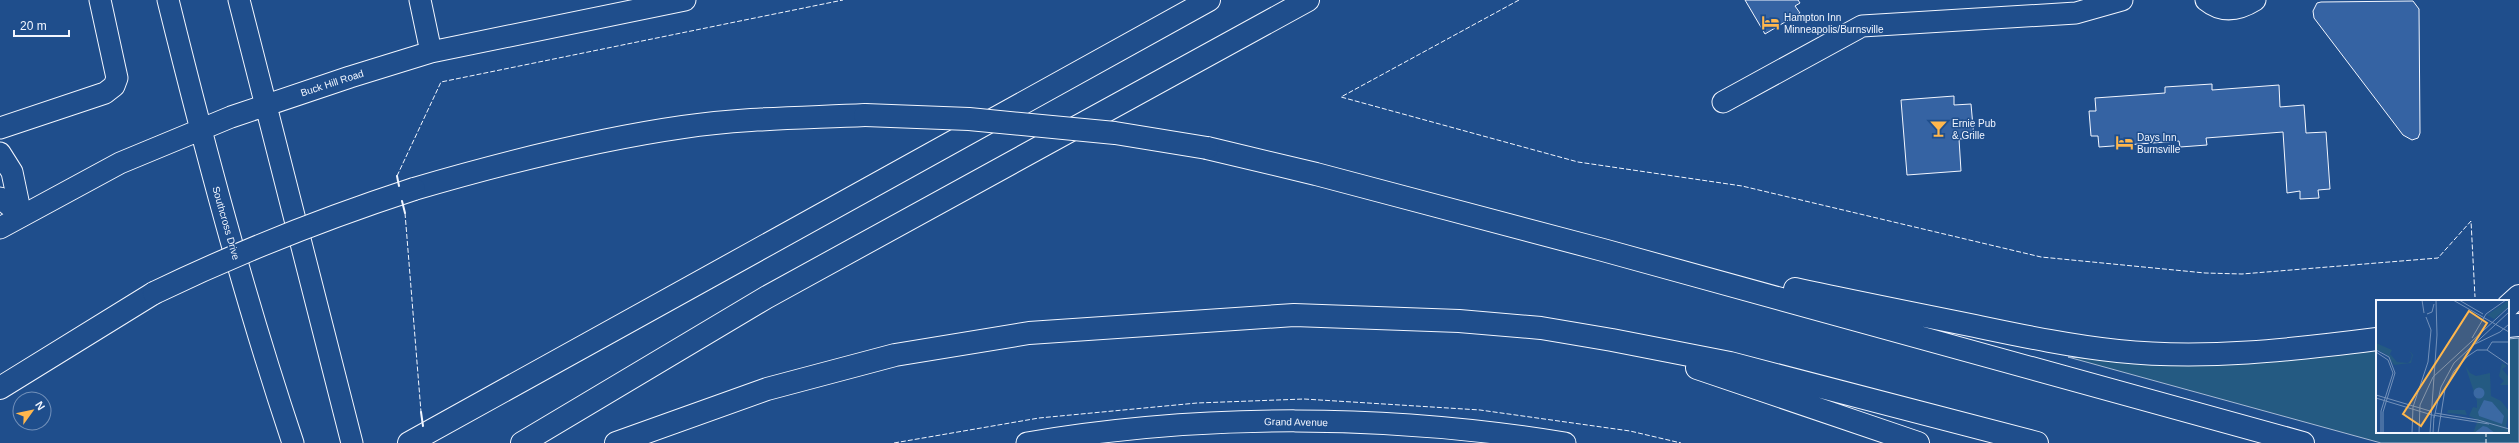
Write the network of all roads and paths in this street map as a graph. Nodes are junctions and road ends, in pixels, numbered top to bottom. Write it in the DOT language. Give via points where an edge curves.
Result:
graph roads {
  1 [pos="100,0"];
  2 [pos="168,0"];
  3 [pos="239,0"];
  4 [pos="420,0"];
  5 [pos="686,0"];
  6 [pos="1209,0"];
  7 [pos="1308,0"];
  8 [pos="2122,0"];
  9 [pos="2206,0"];
  10 [pos="2255,0"];
  11 [pos="431,52"];
  12 [pos="1723,102"];
  13 [pos="266,105"];
  14 [pos="0,128"];
  15 [pos="200,129"];
  16 [pos="0,153"];
  17 [pos="0,198"];
  18 [pos="21,215"];
  19 [pos="0,228"];
  20 [pos="1603,250"];
  21 [pos="2519,296"];
  22 [pos="2509,305"];
  23 [pos="2519,325"];
  24 [pos="2509,326"];
  25 [pos="2376,339"];
  26 [pos="1612,340"];
  27 [pos="0,388"];
  28 [pos="293,443"];
  29 [pos="352,443"];
  30 [pos="409,443"];
  31 [pos="522,443"];
  32 [pos="616,443"];
  33 [pos="1027,443"];
  34 [pos="1565,443"];
  35 [pos="1918,443"];
  36 [pos="2037,443"];
  37 [pos="2303,443"];
  1 -- 14 [label="street" via="118,78 114,86 105,93"];
  2 -- 15 [label="street, Southcross Drive"];
  3 -- 13 [label="street"];
  4 -- 11 [label="street"];
  5 -- 11 [label="street, Buck Hill Road"];
  6 -- 30 [label="highway"];
  7 -- 31 [label="highway" via="767,297"];
  8 -- 12 [label="street" via="2076,13 1862,26"];
  9 -- 10 [label="street" via="2229,10 2245,6"];
  11 -- 13 [label="street, Buck Hill Road"];
  13 -- 15 [label="street, Buck Hill Road"];
  13 -- 29 [label="street"];
  15 -- 18 [label="street, Buck Hill Road" via="120,163"];
  15 -- 28 [label="street, Southcross Drive" via="264,358"];
  16 -- 18 [label="street" via="12,172"];
  17 -- 18 [label="street"];
  18 -- 19 [label="street, Buck Hill Road"];
  20 -- 25 [label="highway" via="2045,340 2118,351 2172,354 2235,353"];
  20 -- 27 [label="highway, bridge" via="1316,174 1207,148 1115,134 969,119 865,115 770,119 684,127 575,146 414,189 328,218 218,262 154,293"];
  20 -- 37 [label="highway"];
  21 -- 22 [label="highway"];
  23 -- 24 [label="highway"];
  26 -- 32 [label="highway" via="1542,328 1458,321 1294,315 1029,333 895,355 767,389"];
  26 -- 35 [label="highway"];
  26 -- 36 [label="highway" via="1730,364"];
  33 -- 34 [label="street, Grand Avenue" via="1149,428 1238,422 1312,421 1464,430"];
}
